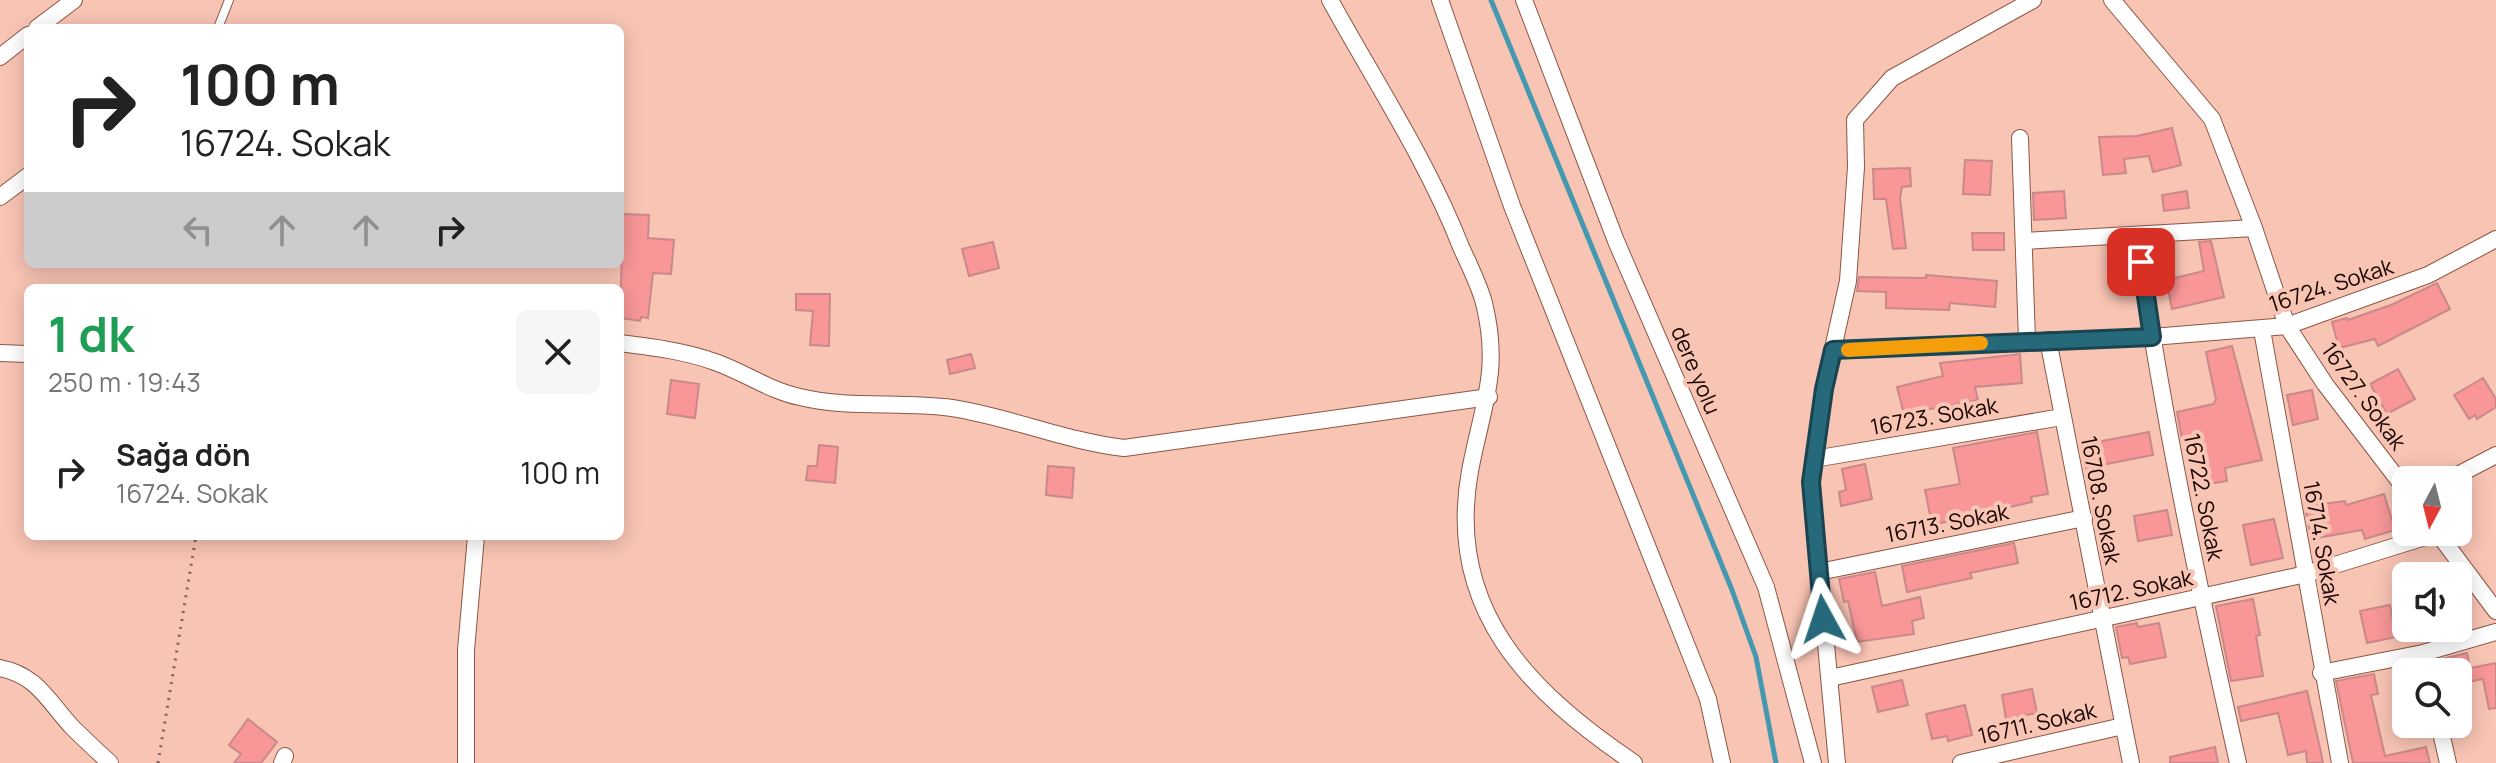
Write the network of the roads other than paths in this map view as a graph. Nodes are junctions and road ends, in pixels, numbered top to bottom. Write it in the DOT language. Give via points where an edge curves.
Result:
graph roads {
  1 [pos="74,0"];
  2 [pos="229,0"];
  3 [pos="1330,0"];
  4 [pos="1440,0"];
  5 [pos="1524,0"];
  6 [pos="2033,0"];
  7 [pos="2112,0"];
  8 [pos="42,24"];
  9 [pos="220,24"];
  10 [pos="24,38"];
  11 [pos="0,57"];
  12 [pos="2020,138"];
  13 [pos="24,179"];
  14 [pos="0,197"];
  15 [pos="2254,228"];
  16 [pos="2137,236"];
  17 [pos="2496,239"];
  18 [pos="2025,241"];
  19 [pos="2287,326"];
  20 [pos="2262,330"];
  21 [pos="2152,337"];
  22 [pos="2027,340"];
  23 [pos="2048,340"];
  24 [pos="624,344"];
  25 [pos="1833,350"];
  26 [pos="0,353"];
  27 [pos="24,354"];
  28 [pos="1489,397"];
  29 [pos="2062,417"];
  30 [pos="2496,455"];
  31 [pos="1814,459"];
  32 [pos="2472,468"];
  33 [pos="2392,472"];
  34 [pos="2084,518"];
  35 [pos="476,540"];
  36 [pos="2393,546"];
  37 [pos="2447,546"];
  38 [pos="1819,572"];
  39 [pos="2306,574"];
  40 [pos="2201,597"];
  41 [pos="2496,611"];
  42 [pos="2101,619"];
  43 [pos="2496,632"];
  44 [pos="2423,653"];
  45 [pos="2424,658"];
  46 [pos="0,668"];
  47 [pos="2321,673"];
  48 [pos="1830,678"];
  49 [pos="2123,726"];
  50 [pos="2442,738"];
  51 [pos="110,763"];
  52 [pos="466,763"];
  53 [pos="1634,763"];
  54 [pos="1722,763"];
  55 [pos="1813,763"];
  56 [pos="1837,763"];
  57 [pos="1961,763"];
  58 [pos="2131,763"];
  59 [pos="2238,763"];
  60 [pos="2340,763"];
  61 [pos="2448,763"];
  1 -- 8 [label="street"];
  2 -- 9 [label="lane"];
  3 -- 28 [label="street" via="1436,188 1483,301"];
  4 -- 54 [label="street" via="1512,206 1708,699"];
  5 -- 55 [label="street, dere yolu" via="1616,241 1766,587"];
  6 -- 25 [label="street" via="1892,78 1855,120 1853,229"];
  7 -- 15 [label="street, 16727. Sokak" via="2212,119"];
  10 -- 11 [label="street"];
  12 -- 18 [label="street"];
  13 -- 14 [label="street"];
  15 -- 16 [label="street"];
  15 -- 19 [label="street, 16727. Sokak"];
  16 -- 18 [label="street"];
  16 -- 21 [label="street, 16722. Sokak"];
  17 -- 19 [label="street, 16724. Sokak" via="2401,286"];
  18 -- 22 [label="street"];
  19 -- 20 [label="street, 16724. Sokak"];
  19 -- 33 [label="street, 16727. Sokak"];
  20 -- 21 [label="street, 16724. Sokak"];
  20 -- 39 [label="street, 16714. Sokak"];
  21 -- 23 [label="street, 16724. Sokak"];
  21 -- 40 [label="street, 16722. Sokak"];
  22 -- 23 [label="street, 16724. Sokak"];
  22 -- 25 [label="street, 16724. Sokak"];
  23 -- 29 [label="street, 16708. Sokak"];
  24 -- 28 [label="street" via="716,362 798,397 957,409 1124,448"];
  25 -- 31 [label="street"];
  26 -- 27 [label="street"];
  28 -- 53 [label="street" via="1466,498 1469,558 1477,588 1504,643 1542,693"];
  29 -- 31 [label="street, 16723. Sokak"];
  29 -- 34 [label="street, 16708. Sokak"];
  30 -- 32 [label="street"];
  31 -- 38 [label="street" via="1812,511"];
  34 -- 38 [label="street, 16713. Sokak"];
  34 -- 42 [label="street, 16708. Sokak"];
  35 -- 52 [label="street" via="466,650"];
  36 -- 39 [label="street, 16712. Sokak"];
  37 -- 41 [label="street"];
  38 -- 48 [label="street"];
  39 -- 40 [label="street, 16712. Sokak"];
  39 -- 47 [label="street, 16714. Sokak"];
  40 -- 42 [label="street, 16712. Sokak"];
  40 -- 59 [label="street, 16722. Sokak"];
  42 -- 48 [label="street, 16712. Sokak"];
  42 -- 49 [label="street, 16708. Sokak"];
  43 -- 44 [label="street"];
  44 -- 45 [label="street"];
  44 -- 47 [label="street"];
  46 -- 51 [label="street" via="31,678"];
  47 -- 60 [label="street, 16714. Sokak"];
  48 -- 56 [label="street"];
  49 -- 57 [label="street, 16711. Sokak"];
  49 -- 58 [label="street, 16708. Sokak"];
  50 -- 61 [label="street"];
}
